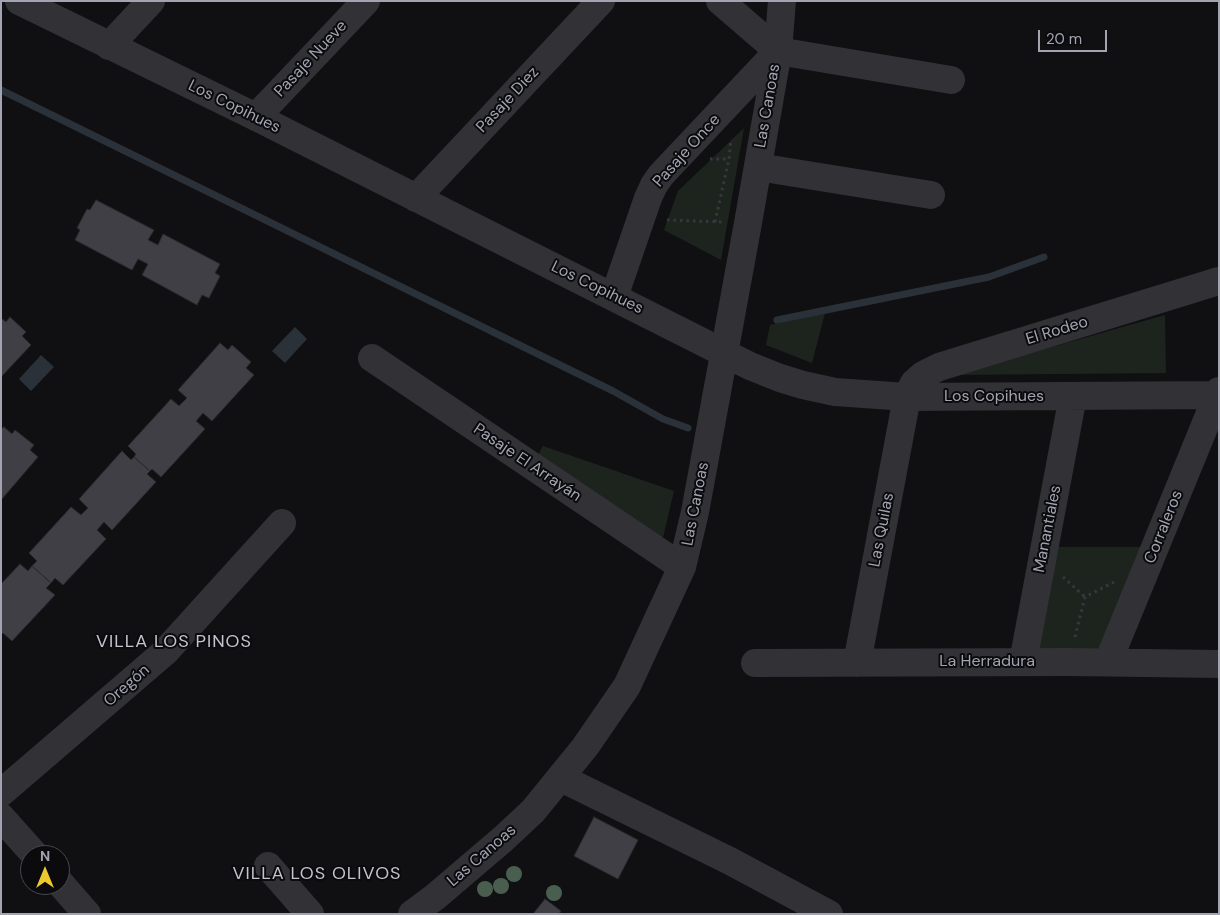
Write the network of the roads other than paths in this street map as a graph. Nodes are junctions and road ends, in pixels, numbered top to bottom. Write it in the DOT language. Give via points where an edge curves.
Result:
graph roads {
  1 [pos="19,1"];
  2 [pos="151,1"];
  3 [pos="366,1"];
  4 [pos="600,1"];
  5 [pos="720,1"];
  6 [pos="782,1"];
  7 [pos="109,46"];
  8 [pos="778,51"];
  9 [pos="952,80"];
  10 [pos="256,118"];
  11 [pos="759,160"];
  12 [pos="931,195"];
  13 [pos="416,198"];
  14 [pos="1219,281"];
  15 [pos="614,296"];
  16 [pos="725,352"];
  17 [pos="372,358"];
  18 [pos="1218,394"];
  19 [pos="1073,396"];
  20 [pos="908,397"];
  21 [pos="282,524"];
  22 [pos="682,568"];
  23 [pos="1023,662"];
  24 [pos="1108,662"];
  25 [pos="755,663"];
  26 [pos="857,663"];
  27 [pos="1219,664"];
  28 [pos="561,778"];
  29 [pos="1,793"];
  30 [pos="1,817"];
  31 [pos="26,845"];
  32 [pos="268,866"];
  33 [pos="70,894"];
  34 [pos="441,905"];
  35 [pos="87,914"];
  36 [pos="310,914"];
  37 [pos="412,914"];
  38 [pos="828,914"];
  1 -- 7 [label="street, Los Copihues"];
  2 -- 7 [label="street"];
  3 -- 10 [label="street, Pasaje Nueve"];
  4 -- 13 [label="street, Pasaje Diez"];
  5 -- 8 [label="street"];
  6 -- 8 [label="street, Las Canoas"];
  7 -- 10 [label="street, Los Copihues"];
  8 -- 9 [label="street"];
  8 -- 11 [label="street, Las Canoas"];
  8 -- 15 [label="street, Pasaje Once" via="654,185"];
  10 -- 13 [label="street, Los Copihues"];
  11 -- 12 [label="street"];
  11 -- 16 [label="street, Las Canoas"];
  13 -- 15 [label="street, Los Copihues"];
  14 -- 20 [label="street, El Rodeo" via="939,367 914,383"];
  15 -- 16 [label="street, Los Copihues"];
  16 -- 20 [label="street, Los Copihues" via="750,366 804,385 835,392"];
  16 -- 22 [label="street, Las Canoas"];
  17 -- 22 [label="street, Pasaje El Arrayán"];
  18 -- 19 [label="street, Los Copihues"];
  18 -- 24 [label="street, Corraleros"];
  19 -- 20 [label="street, Los Copihues"];
  19 -- 23 [label="street, Manantiales"];
  20 -- 26 [label="street, Las Quilas"];
  21 -- 29 [label="street, Oregón" via="164,652"];
  22 -- 28 [label="street, Las Canoas" via="627,686"];
  23 -- 24 [label="street, La Herradura"];
  23 -- 26 [label="street, La Herradura"];
  24 -- 27 [label="street, La Herradura"];
  25 -- 26 [label="street, La Herradura"];
  28 -- 34 [label="street, Las Canoas"];
  28 -- 38 [label="street" via="730,861"];
  30 -- 31 [label="street"];
  32 -- 36 [label="street"];
  33 -- 35 [label="street"];
  34 -- 37 [label="street, Las Canoas"];
}
